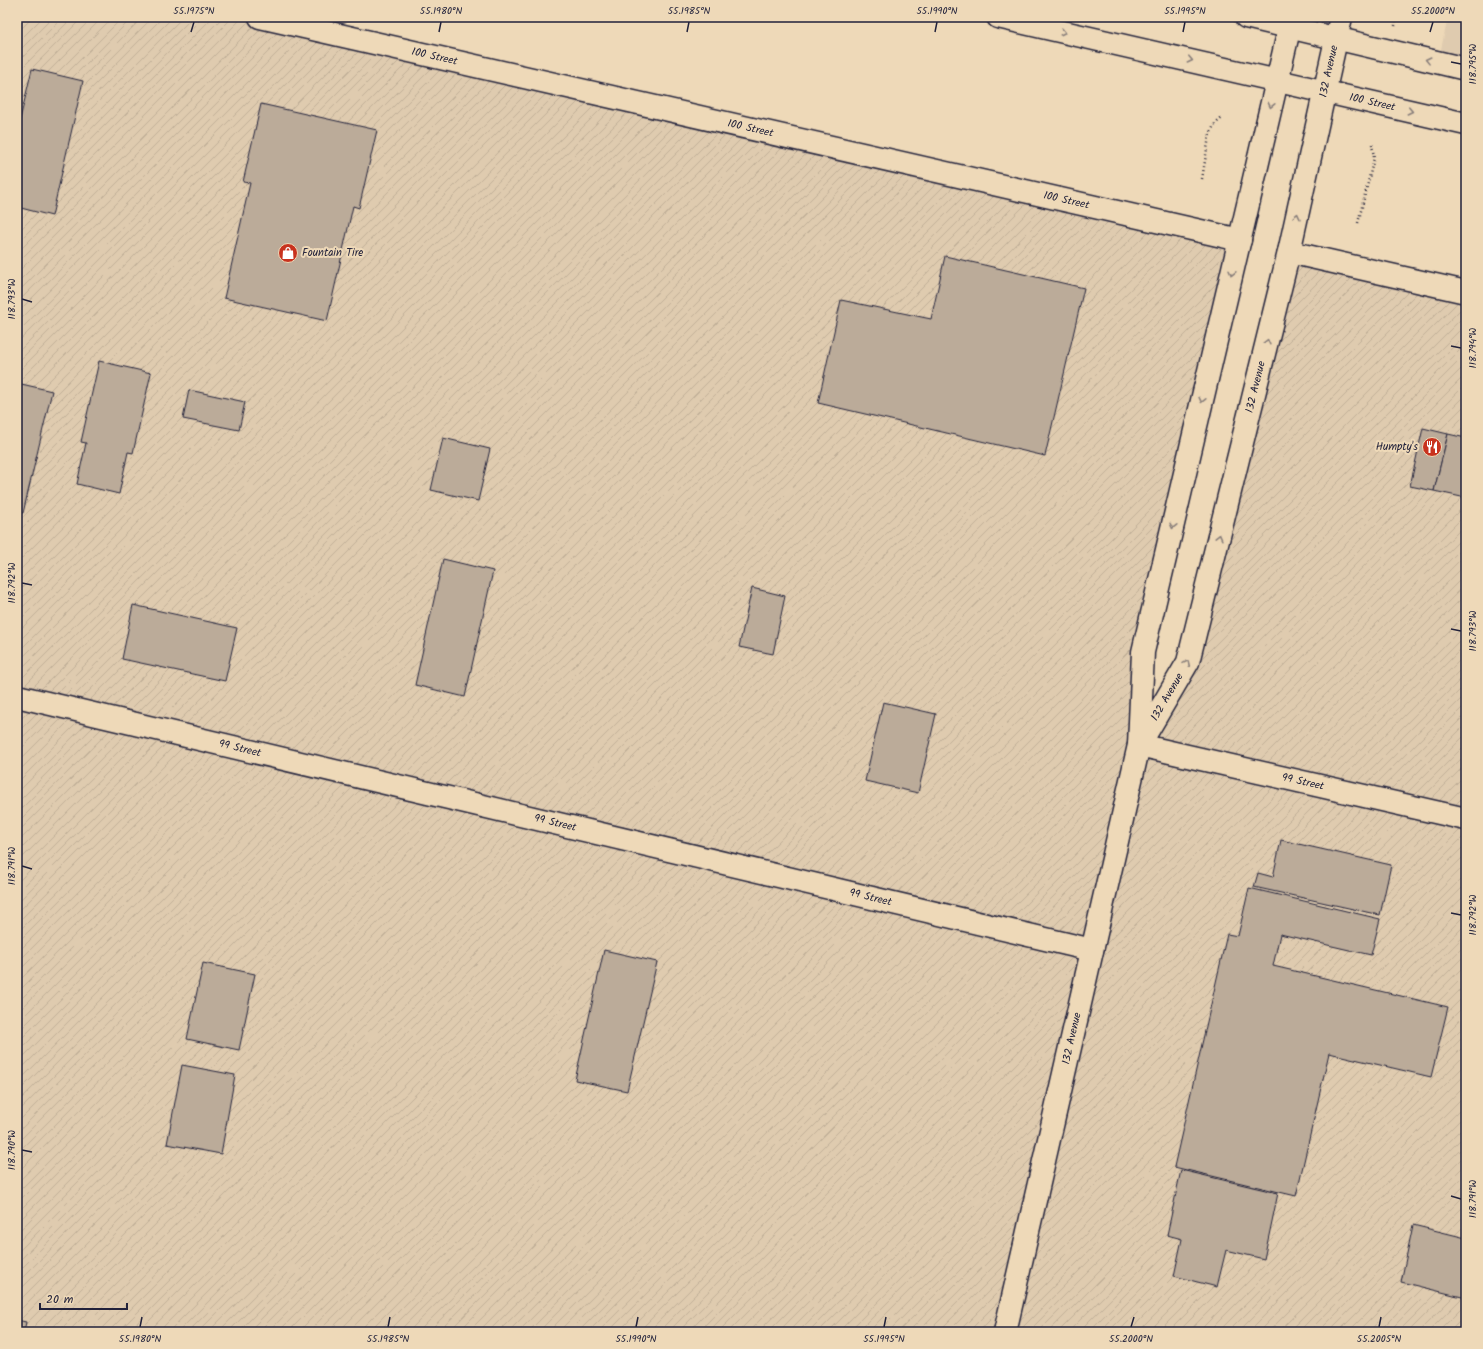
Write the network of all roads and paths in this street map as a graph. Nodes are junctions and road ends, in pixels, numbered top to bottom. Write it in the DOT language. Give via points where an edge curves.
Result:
graph roads {
  1 [pos="260,17"];
  2 [pos="998,17"];
  3 [pos="1246,17"];
  4 [pos="1341,17"];
  5 [pos="1291,22"];
  6 [pos="1336,38"];
  7 [pos="1466,69"];
  8 [pos="1277,79"];
  9 [pos="1325,91"];
  10 [pos="1222,118"];
  11 [pos="1466,124"];
  12 [pos="1372,144"];
  13 [pos="1202,179"];
  14 [pos="1358,223"];
  15 [pos="1240,240"];
  16 [pos="1289,252"];
  17 [pos="1466,292"];
  18 [pos="17,696"];
  19 [pos="1140,745"];
  20 [pos="1466,819"];
  21 [pos="1092,950"];
  22 [pos="1005,1332"];
  1 -- 15 [label="main road, 100 Street"];
  2 -- 8 [label="main road, 100 Street, one-way"];
  3 -- 5 [label="main road"];
  4 -- 6 [label="main road, 132 Avenue"];
  5 -- 6 [label="main road"];
  5 -- 8 [label="main road, 132 Avenue"];
  7 -- 6 [label="main road, one-way"];
  6 -- 9 [label="main road, 132 Avenue"];
  8 -- 9 [label="main road, 100 Street"];
  8 -- 15 [label="main road, 132 Avenue, one-way"];
  9 -- 11 [label="main road, 100 Street, one-way"];
  16 -- 9 [label="main road, 132 Avenue, one-way"];
  10 -- 13 [label="path" via="1214,125 1209,137"];
  12 -- 14 [label="path" via="1374,158"];
  15 -- 19 [label="main road, 132 Avenue, one-way" via="1144,652"];
  16 -- 17 [label="main road"];
  19 -- 16 [label="main road, 132 Avenue, one-way" via="1188,662"];
  18 -- 21 [label="main road, 99 Street"];
  19 -- 20 [label="main road, 99 Street"];
  19 -- 21 [label="main road, 132 Avenue"];
  21 -- 22 [label="main road, 132 Avenue"];
}
